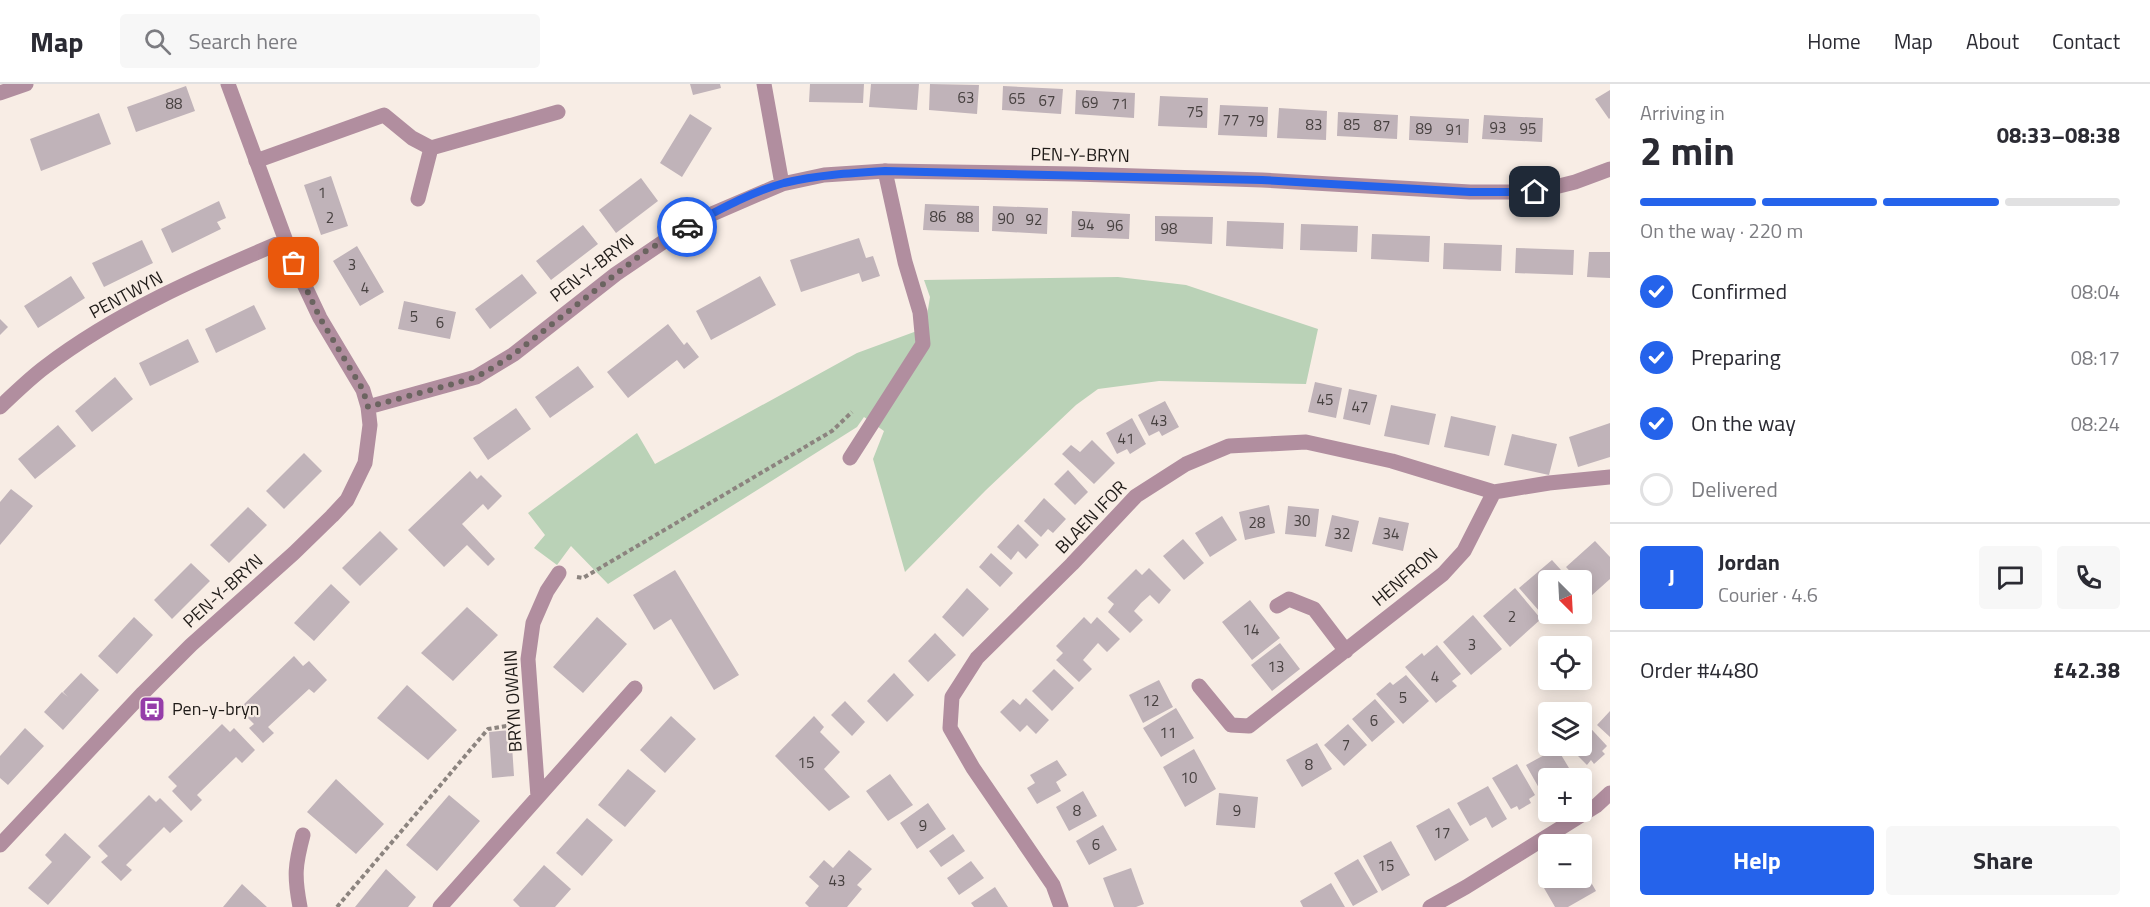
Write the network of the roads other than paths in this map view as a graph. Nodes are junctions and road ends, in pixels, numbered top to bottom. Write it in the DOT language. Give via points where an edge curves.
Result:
graph roads {
  1 [pos="228,84"];
  2 [pos="764,84"];
  3 [pos="558,112"];
  4 [pos="431,148"];
  5 [pos="256,161"];
  6 [pos="1610,170"];
  7 [pos="885,171"];
  8 [pos="782,184"];
  9 [pos="418,200"];
  10 [pos="284,241"];
  11 [pos="0,407"];
  12 [pos="368,407"];
  13 [pos="850,458"];
  14 [pos="1610,477"];
  15 [pos="1494,492"];
  16 [pos="559,573"];
  17 [pos="1277,606"];
  18 [pos="1346,651"];
  19 [pos="1199,686"];
  20 [pos="636,688"];
  21 [pos="1610,793"];
  22 [pos="538,797"];
  23 [pos="303,835"];
  24 [pos="0,845"];
  25 [pos="300,907"];
  26 [pos="440,907"];
  27 [pos="1061,907"];
  28 [pos="1430,907"];
  1 -- 5 [label="street"];
  2 -- 8 [label="street"];
  3 -- 4 [label="street"];
  4 -- 5 [label="street" via="384,115"];
  4 -- 9 [label="street"];
  5 -- 10 [label="street"];
  6 -- 7 [label="street, PEN-Y-BRYN" via="1535,192 1262,180"];
  7 -- 8 [label="street, PEN-Y-BRYN" via="824,175"];
  7 -- 13 [label="street" via="920,312 923,344"];
  8 -- 12 [label="street, PEN-Y-BRYN" via="712,214 646,251 514,354 476,377"];
  10 -- 11 [label="street, PENTWYN" via="105,327 43,368"];
  10 -- 12 [label="street" via="307,291 363,390"];
  12 -- 24 [label="street, PEN-Y-BRYN" via="370,426 365,463 347,500 191,645"];
  14 -- 15 [label="street, BLAEN IFOR"];
  15 -- 18 [label="street, HENFRON" via="1464,551 1443,574"];
  15 -- 27 [label="street, BLAEN IFOR" via="1392,461 1306,442 1229,446 1186,464 1136,496 977,658 952,697 950,728 1053,885"];
  16 -- 22 [label="street, BRYN OWAIN" via="539,607 528,659"];
  17 -- 18 [label="street" via="1290,599 1314,609"];
  18 -- 19 [label="street, HENFRON" via="1249,726 1231,725"];
  20 -- 22 [label="street"];
  21 -- 28 [label="street" via="1596,806"];
  22 -- 26 [label="street"];
  23 -- 25 [label="street" via="295,865"];
}
